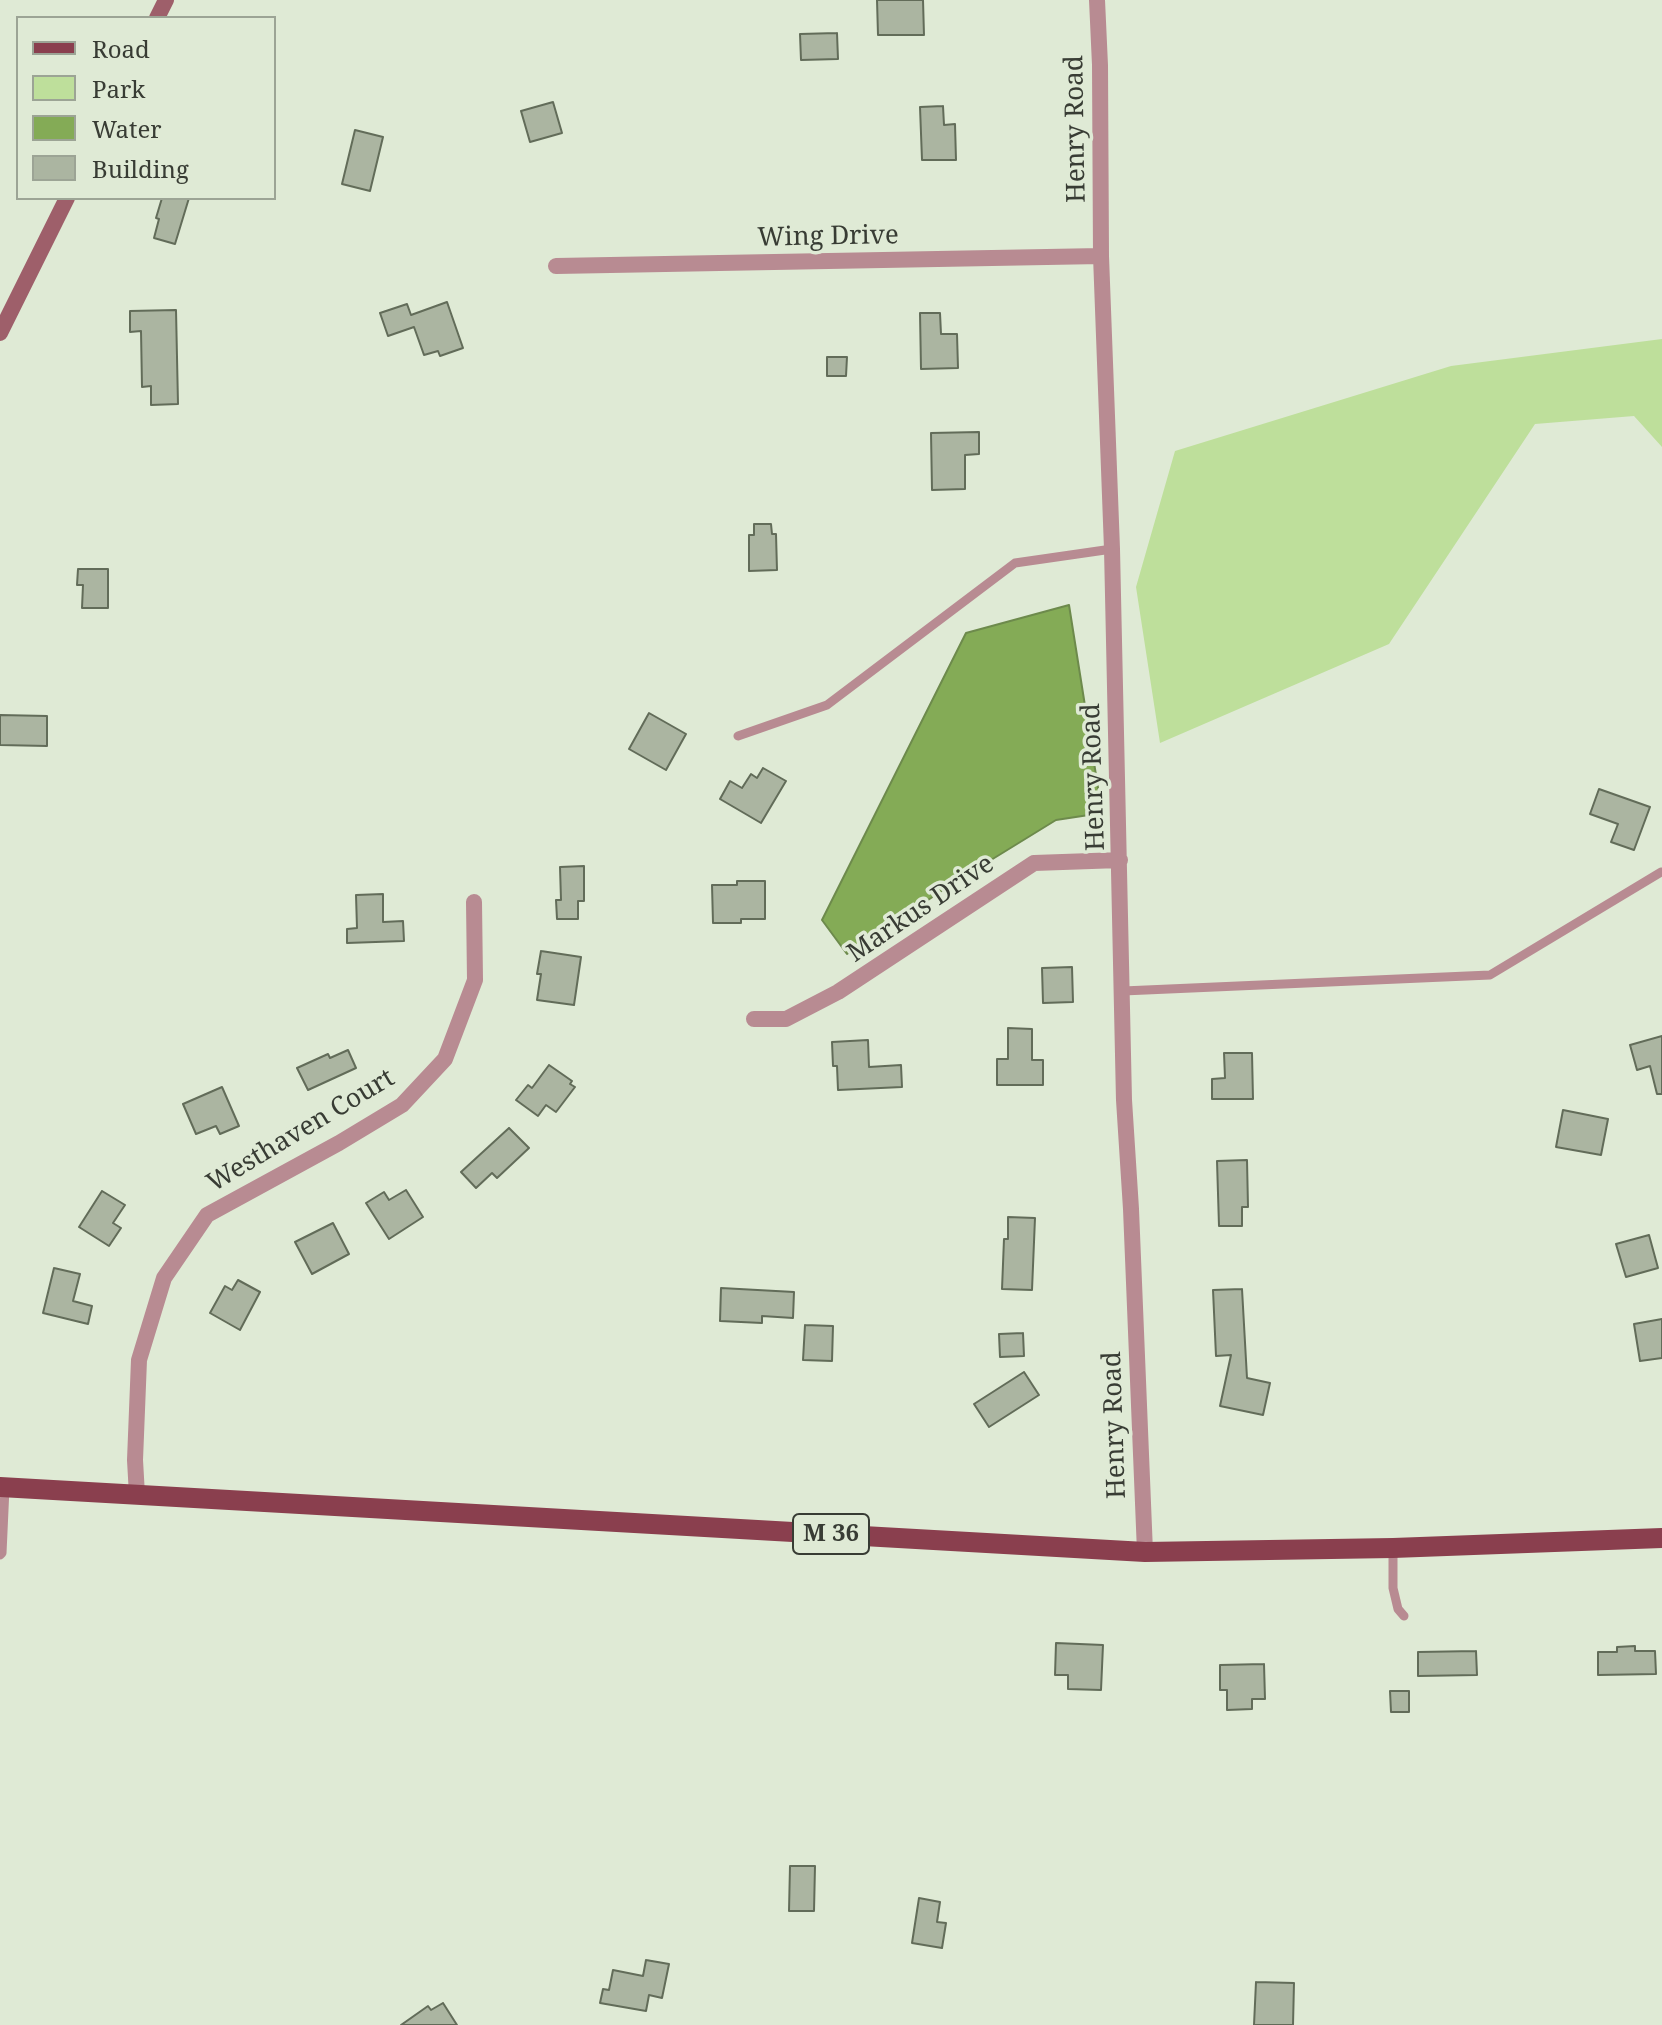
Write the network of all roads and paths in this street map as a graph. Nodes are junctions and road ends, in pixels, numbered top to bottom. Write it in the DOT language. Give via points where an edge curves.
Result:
graph roads {
  1 [pos="1097,0"];
  2 [pos="66,200"];
  3 [pos="1101,256"];
  4 [pos="556,266"];
  5 [pos="0,333"];
  6 [pos="1112,549"];
  7 [pos="738,736"];
  8 [pos="1120,860"];
  9 [pos="1661,872"];
  10 [pos="474,902"];
  11 [pos="1123,991"];
  12 [pos="754,1019"];
  13 [pos="3,1488"];
  14 [pos="137,1495"];
  15 [pos="1662,1538"];
  16 [pos="1393,1548"];
  17 [pos="1145,1552"];
  18 [pos="0,1555"];
  19 [pos="1404,1616"];
  1 -- 3 [label="street, Henry Road"];
  2 -- 5 [label="main road"];
  3 -- 4 [label="street, Wing Drive"];
  3 -- 6 [label="street, Henry Road"];
  6 -- 7 [label="lane" via="1015,563 827,705"];
  6 -- 8 [label="street, Henry Road"];
  8 -- 11 [label="street, Henry Road"];
  8 -- 12 [label="street, Markus Drive" via="1034,863 838,992 786,1019"];
  9 -- 11 [label="lane" via="1490,975"];
  10 -- 14 [label="street, Westhaven Court" via="475,980 445,1059 402,1105 207,1215 164,1278 139,1360"];
  11 -- 17 [label="street, Henry Road"];
  13 -- 14 [label="main road, M 36"];
  13 -- 18 [label="lane"];
  14 -- 17 [label="main road, M 36"];
  15 -- 16 [label="main road, M 36"];
  16 -- 17 [label="main road, M 36"];
  16 -- 19 [label="lane" via="1393,1588"];
}
